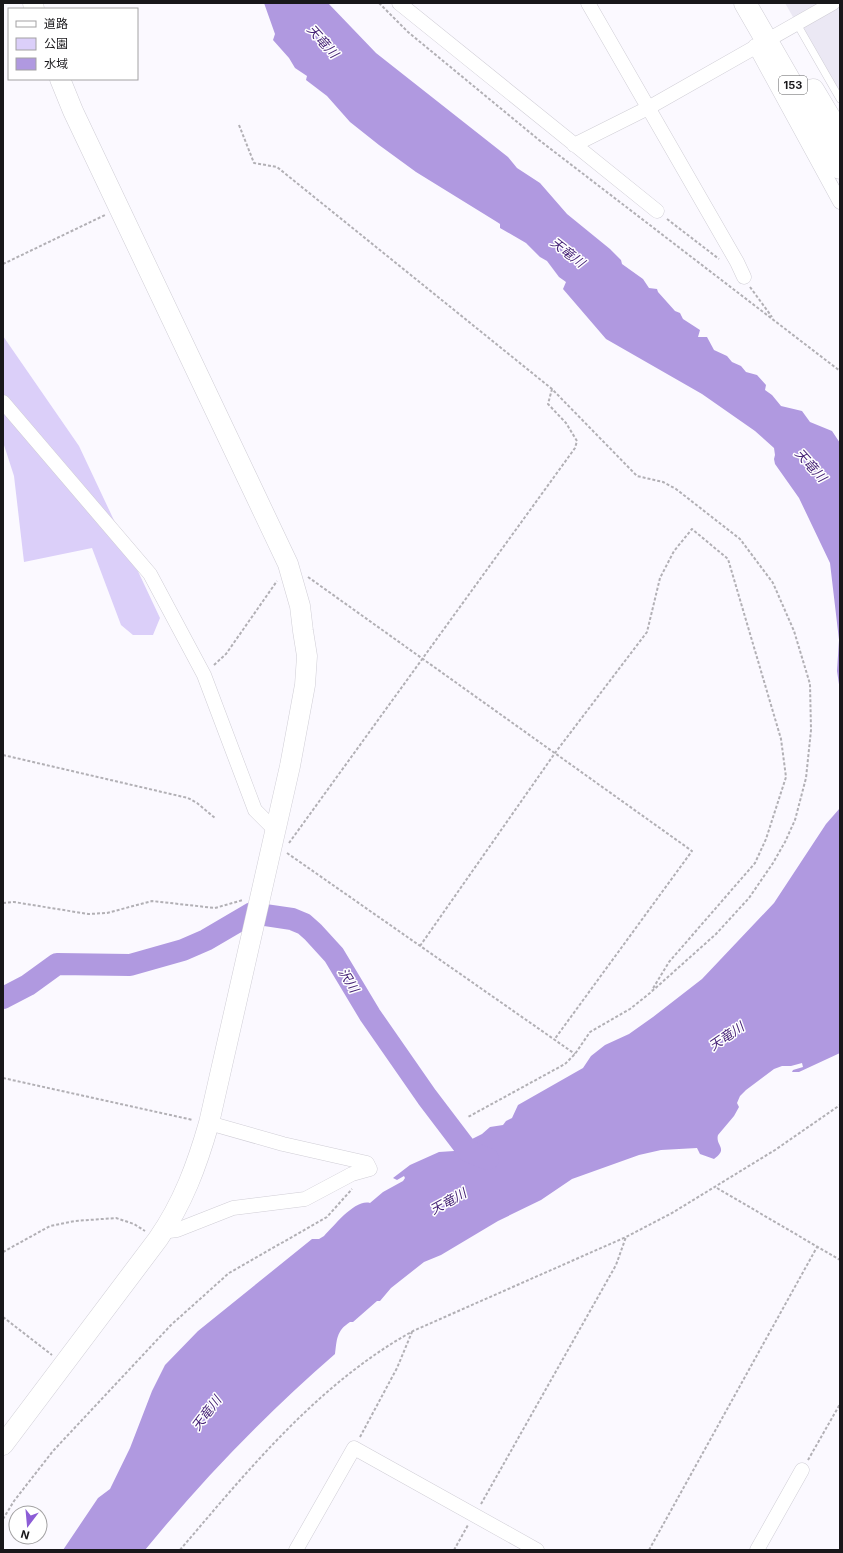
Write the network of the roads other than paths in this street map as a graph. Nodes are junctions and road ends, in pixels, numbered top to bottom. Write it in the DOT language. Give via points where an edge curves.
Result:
graph roads {
  1 [pos="399,3"];
  2 [pos="588,3"];
  3 [pos="745,3"];
  4 [pos="762,3"];
  5 [pos="832,3"];
  6 [pos="775,36"];
  7 [pos="60,80"];
  8 [pos="840,99"];
  9 [pos="648,108"];
  10 [pos="840,136"];
  11 [pos="574,146"];
  12 [pos="840,168"];
  13 [pos="840,202"];
  14 [pos="657,211"];
  15 [pos="744,277"];
  16 [pos="3,402"];
  17 [pos="277,841"];
  18 [pos="209,1123"];
  19 [pos="161,1234"];
  20 [pos="3,1445"];
  21 [pos="802,1470"];
  22 [pos="296,1550"];
  23 [pos="538,1550"];
  24 [pos="757,1550"];
  1 -- 11 [label="street"];
  2 -- 9 [label="street"];
  3 -- 6 [label="highway, 153"];
  4 -- 6 [label="highway, 153"];
  5 -- 6 [label="street"];
  6 -- 8 [label="lane"];
  6 -- 9 [label="street"];
  6 -- 10 [label="highway, 153"];
  6 -- 12 [label="highway, 153"];
  6 -- 13 [label="street"];
  7 -- 17 [label="street" via="72,112 290,568 300,606 307,656"];
  9 -- 11 [label="street"];
  9 -- 15 [label="street"];
  11 -- 14 [label="street"];
  16 -- 17 [label="street" via="150,574 204,674 255,810"];
  17 -- 18 [label="street" via="260,900"];
  18 -- 19 [label="street" via="187,1188"];
  18 -- 19 [label="street" via="283,1144 367,1163 370,1169 352,1174 305,1199 233,1208"];
  19 -- 20 [label="street"];
  21 -- 24 [label="street"];
  22 -- 23 [label="street" via="354,1448"];
}
